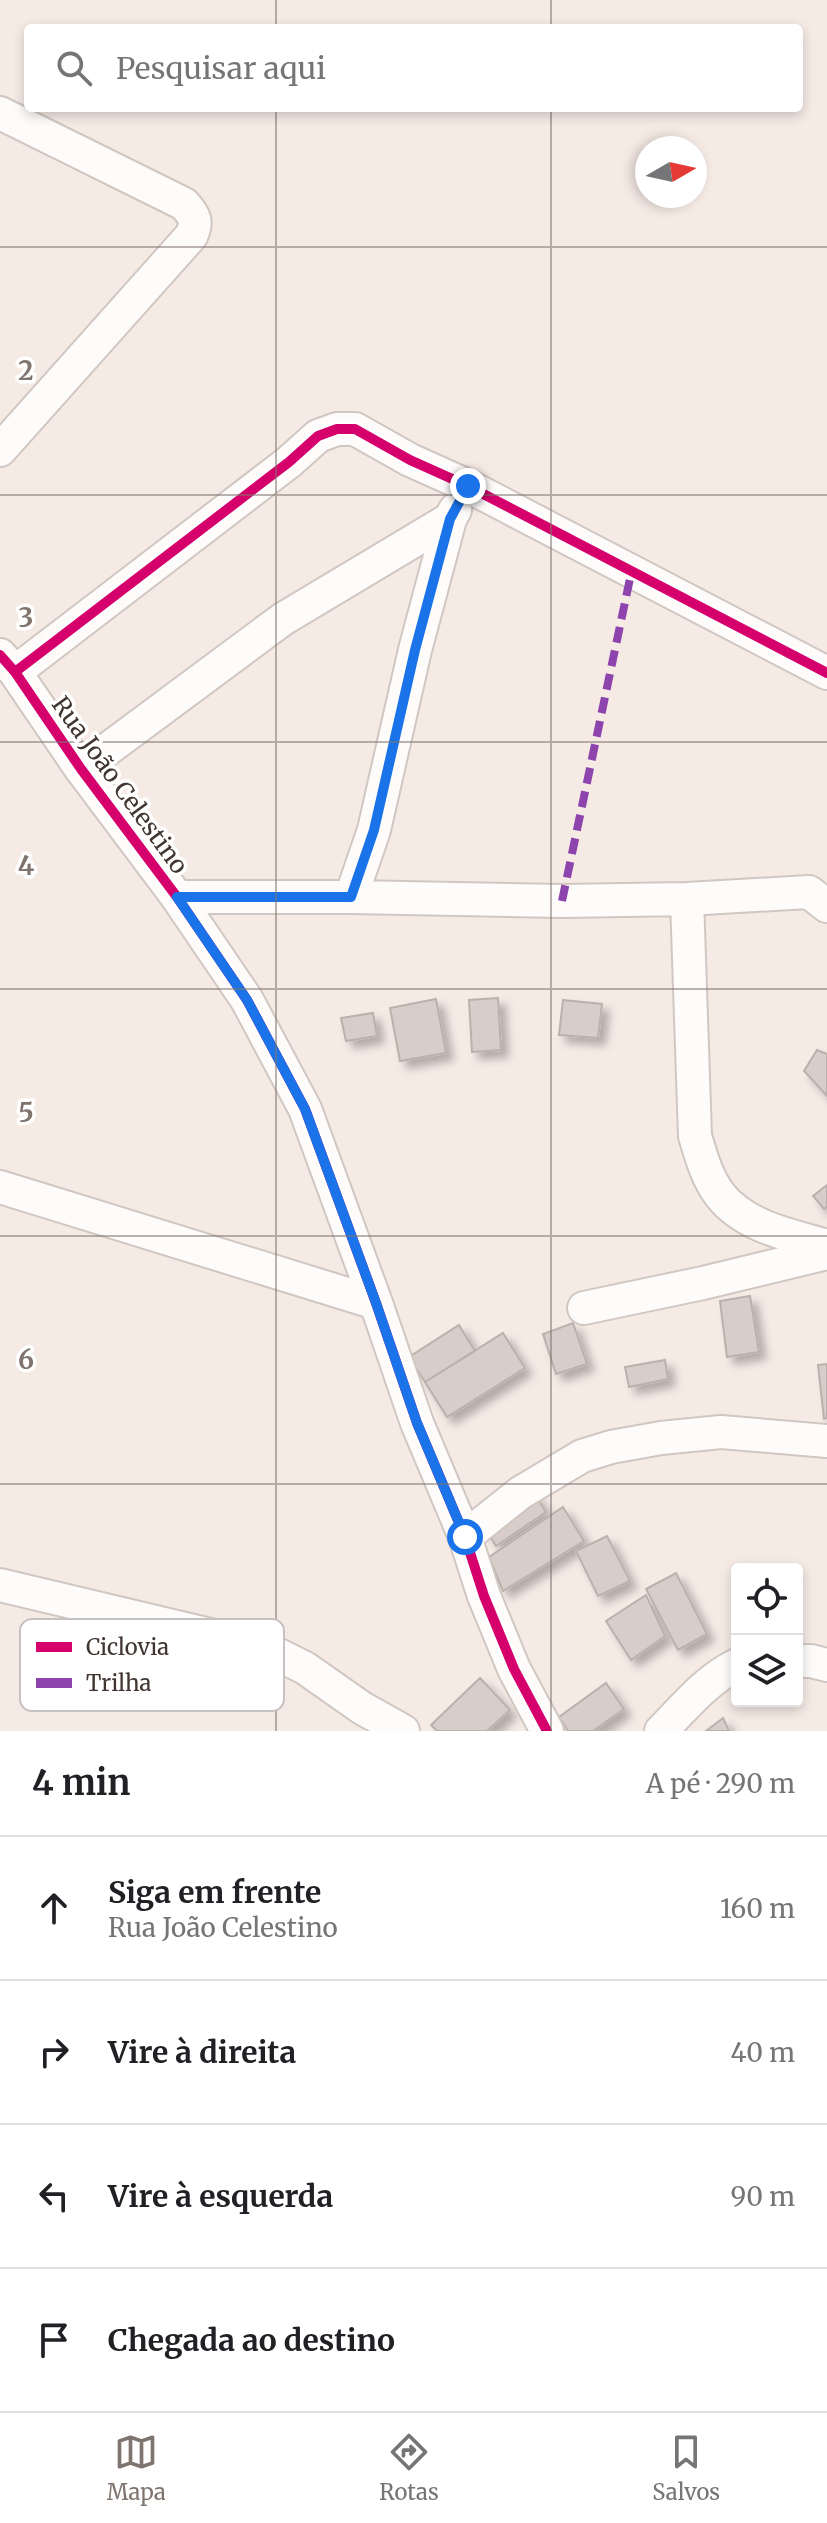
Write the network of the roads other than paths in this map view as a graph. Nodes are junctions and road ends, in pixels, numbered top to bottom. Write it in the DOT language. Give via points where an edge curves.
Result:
graph roads {
  1 [pos="0,113"];
  2 [pos="0,450"];
  3 [pos="468,486"];
  4 [pos="450,519"];
  5 [pos="8,664"];
  6 [pos="827,673"];
  7 [pos="81,769"];
  8 [pos="177,897"];
  9 [pos="351,897"];
  10 [pos="687,899"];
  11 [pos="827,906"];
  12 [pos="0,1187"];
  13 [pos="827,1246"];
  14 [pos="827,1253"];
  15 [pos="376,1303"];
  16 [pos="584,1308"];
  17 [pos="827,1441"];
  18 [pos="465,1537"];
  19 [pos="0,1585"];
  20 [pos="143,1619"];
  21 [pos="284,1658"];
  22 [pos="803,1661"];
  23 [pos="827,1665"];
  24 [pos="731,1668"];
  25 [pos="403,1731"];
  26 [pos="547,1731"];
  27 [pos="661,1731"];
  1 -- 2 [label="street" via="184,204 197,225"];
  3 -- 4 [label="street"];
  3 -- 5 [label="street" via="355,429 318,436"];
  3 -- 6 [label="street"];
  4 -- 7 [label="street" via="283,619"];
  4 -- 9 [label="street" via="374,830"];
  5 -- 7 [label="street, Rua João Celestino"];
  7 -- 8 [label="street, Rua João Celestino"];
  8 -- 9 [label="street"];
  8 -- 15 [label="street, Rua João Celestino" via="247,1000 305,1109"];
  9 -- 10 [label="street"];
  10 -- 11 [label="street" via="809,892"];
  10 -- 13 [label="street" via="695,1136 706,1169 719,1194 738,1213"];
  12 -- 15 [label="street"];
  14 -- 16 [label="street"];
  15 -- 18 [label="street, Rua João Celestino" via="417,1423"];
  17 -- 18 [label="street" via="721,1432 611,1447 582,1456 520,1493"];
  18 -- 26 [label="street, Rua João Celestino" via="514,1669"];
  19 -- 20 [label="street"];
  21 -- 25 [label="street"];
  22 -- 23 [label="street"];
  24 -- 27 [label="street"];
}
